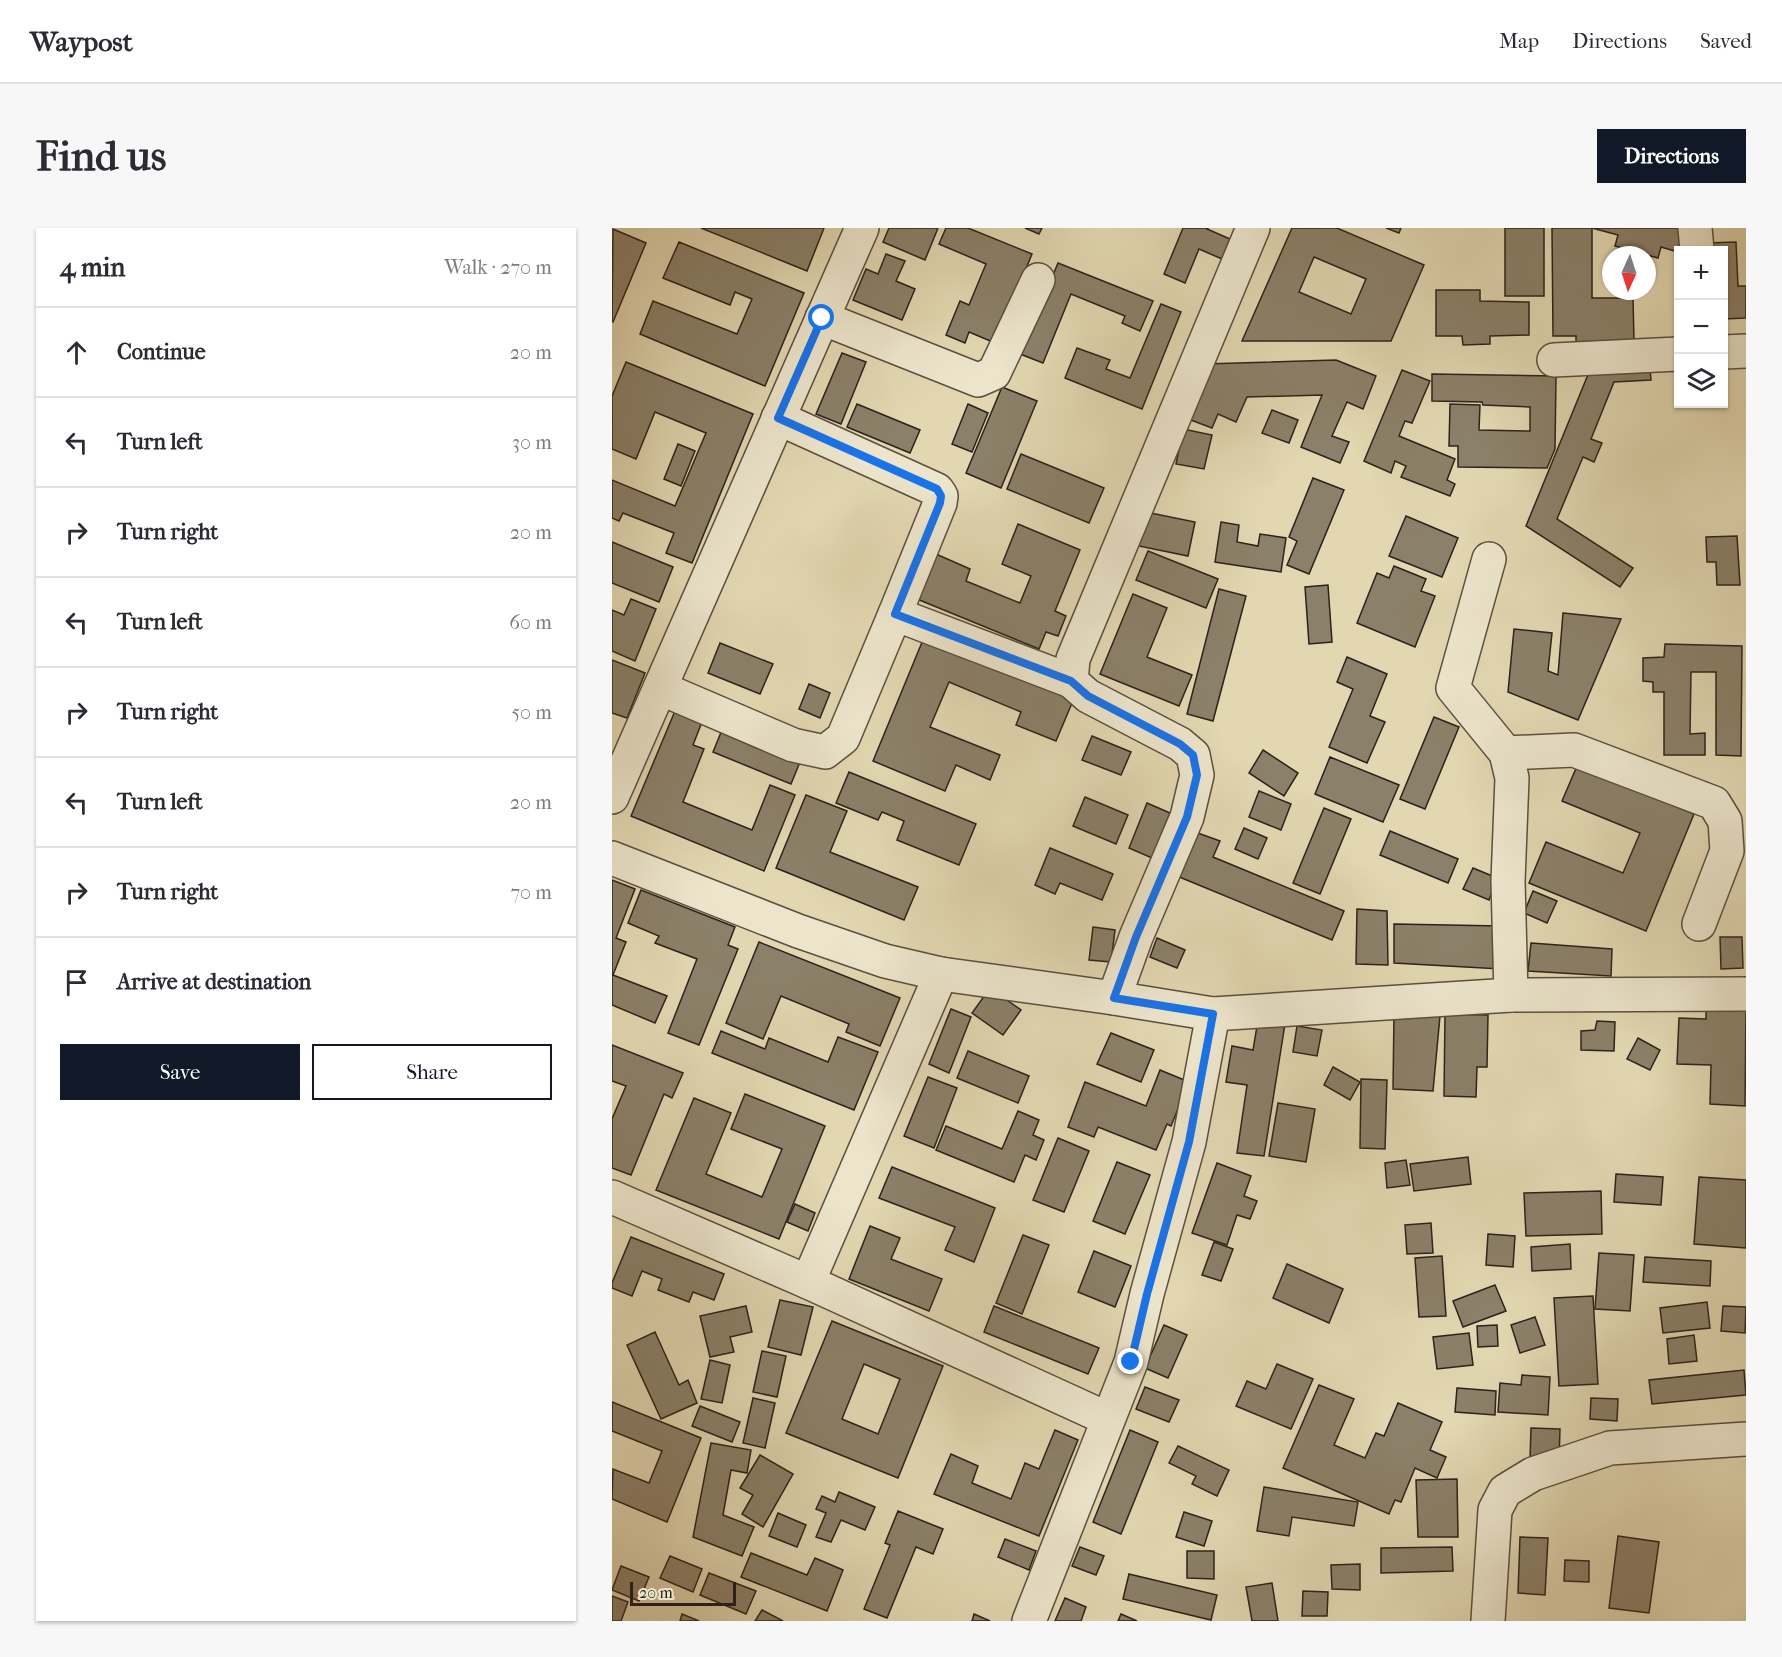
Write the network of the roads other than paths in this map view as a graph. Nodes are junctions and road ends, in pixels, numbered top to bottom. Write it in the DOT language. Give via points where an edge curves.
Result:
graph roads {
  1 [pos="862,228"];
  2 [pos="1253,228"];
  3 [pos="1695,228"];
  4 [pos="1697,246"];
  5 [pos="1038,280"];
  6 [pos="822,318"];
  7 [pos="1746,351"];
  8 [pos="1728,352"];
  9 [pos="1674,354"];
  10 [pos="1554,360"];
  11 [pos="778,418"];
  12 [pos="1490,559"];
  13 [pos="895,614"];
  14 [pos="1071,681"];
  15 [pos="660,688"];
  16 [pos="1506,753"];
  17 [pos="612,797"];
  18 [pos="612,858"];
  19 [pos="1699,924"];
  20 [pos="941,974"];
  21 [pos="1746,994"];
  22 [pos="1511,995"];
  23 [pos="1114,998"];
  24 [pos="1213,1014"];
  25 [pos="612,1197"];
  26 [pos="808,1282"];
  27 [pos="1108,1419"];
  28 [pos="1746,1439"];
  29 [pos="1029,1621"];
  30 [pos="1488,1621"];
  1 -- 6 [label="street"];
  2 -- 14 [label="street" via="1073,659"];
  3 -- 4 [label="street"];
  5 -- 6 [label="street" via="994,373 978,380"];
  6 -- 11 [label="street"];
  7 -- 8 [label="street"];
  9 -- 10 [label="street"];
  11 -- 13 [label="street" via="937,489 940,503"];
  11 -- 15 [label="street"];
  12 -- 16 [label="street" via="1453,688"];
  13 -- 14 [label="street"];
  13 -- 15 [label="street" via="843,738 825,752 793,745"];
  14 -- 23 [label="street" via="1088,696 1180,744 1193,755 1197,775 1187,817"];
  15 -- 17 [label="street"];
  16 -- 19 [label="street" via="1574,750 1714,803 1725,821 1727,851"];
  16 -- 22 [label="street" via="1512,777 1508,880"];
  18 -- 20 [label="street" via="798,931 885,961"];
  20 -- 23 [label="street"];
  20 -- 26 [label="street"];
  21 -- 22 [label="street"];
  22 -- 24 [label="street"];
  23 -- 24 [label="street"];
  24 -- 27 [label="street" via="1189,1142 1131,1362"];
  25 -- 26 [label="street"];
  26 -- 27 [label="street"];
  27 -- 29 [label="street"];
  28 -- 30 [label="street" via="1610,1448 1533,1474 1505,1491 1495,1510"];
}
